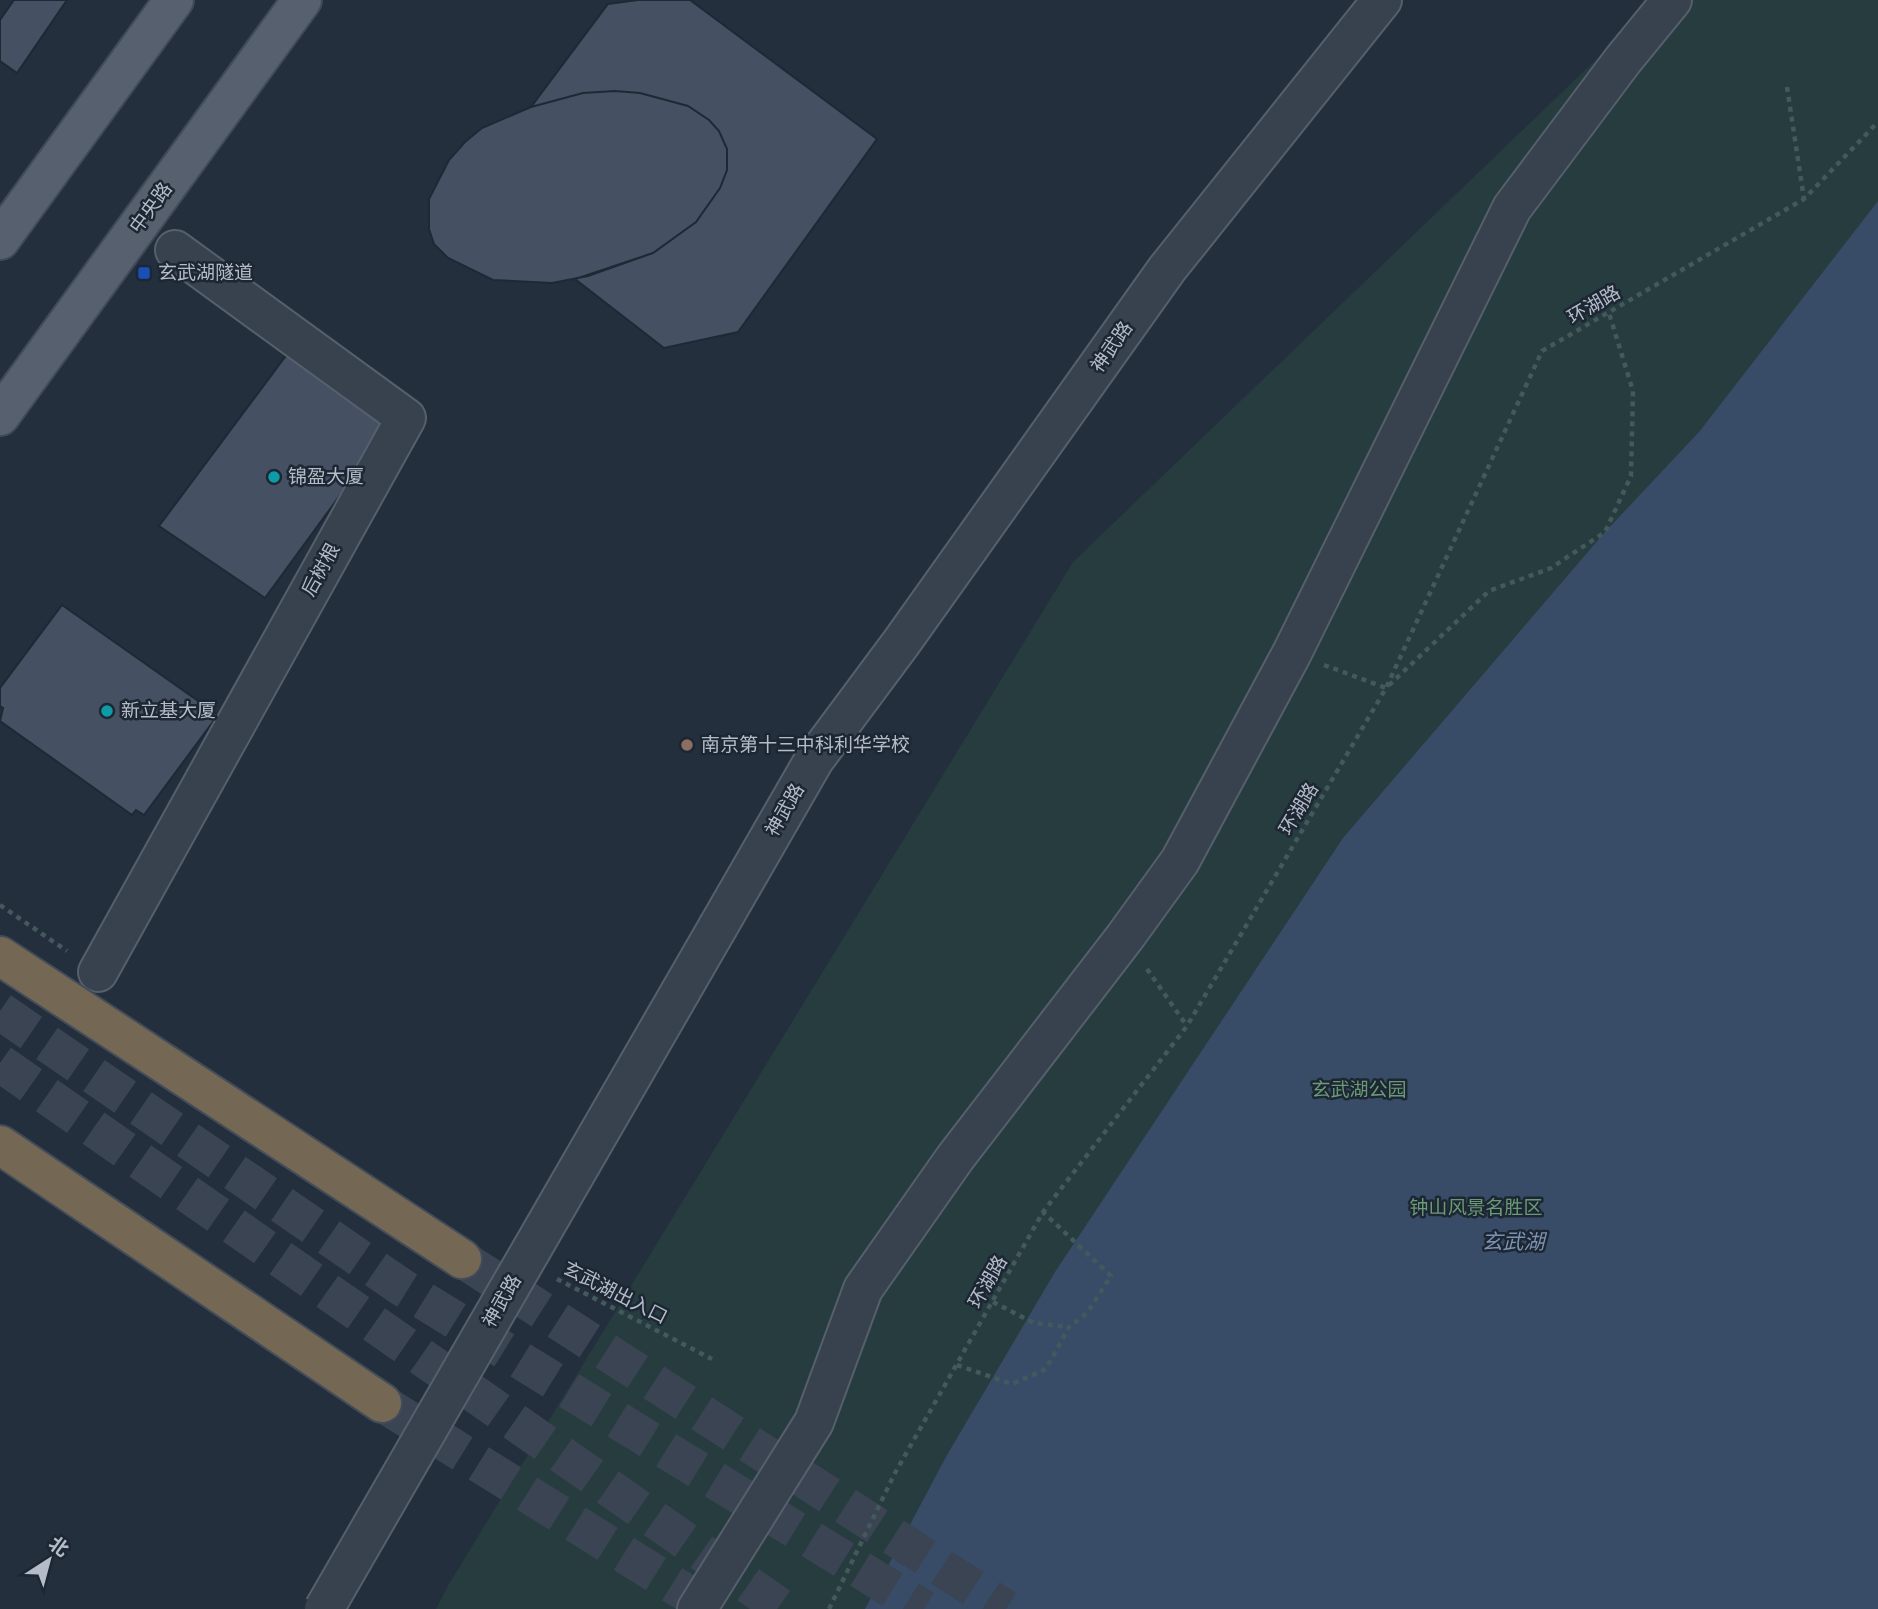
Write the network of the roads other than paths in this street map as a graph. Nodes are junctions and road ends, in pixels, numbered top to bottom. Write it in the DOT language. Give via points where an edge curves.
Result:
graph roads {
  1 [pos="174,0"];
  2 [pos="302,0"];
  3 [pos="1382,0"];
  4 [pos="1672,0"];
  5 [pos="0,240"];
  6 [pos="175,250"];
  7 [pos="0,415"];
  8 [pos="0,956"];
  9 [pos="98,972"];
  10 [pos="0,1145"];
  11 [pos="462,1259"];
  12 [pos="382,1403"];
  13 [pos="324,1609"];
  14 [pos="697,1609"];
  1 -- 5 [label="main road"];
  2 -- 7 [label="main road, 中央路"];
  3 -- 13 [label="street, 神武路, bridge" via="1167,269 814,760"];
  4 -- 14 [label="street" via="1512,208 1292,653 1180,861 955,1158 863,1289 814,1422"];
  6 -- 9 [label="street, 后树根" via="405,418"];
  8 -- 11 [label="highway"];
  10 -- 12 [label="highway"];
}
